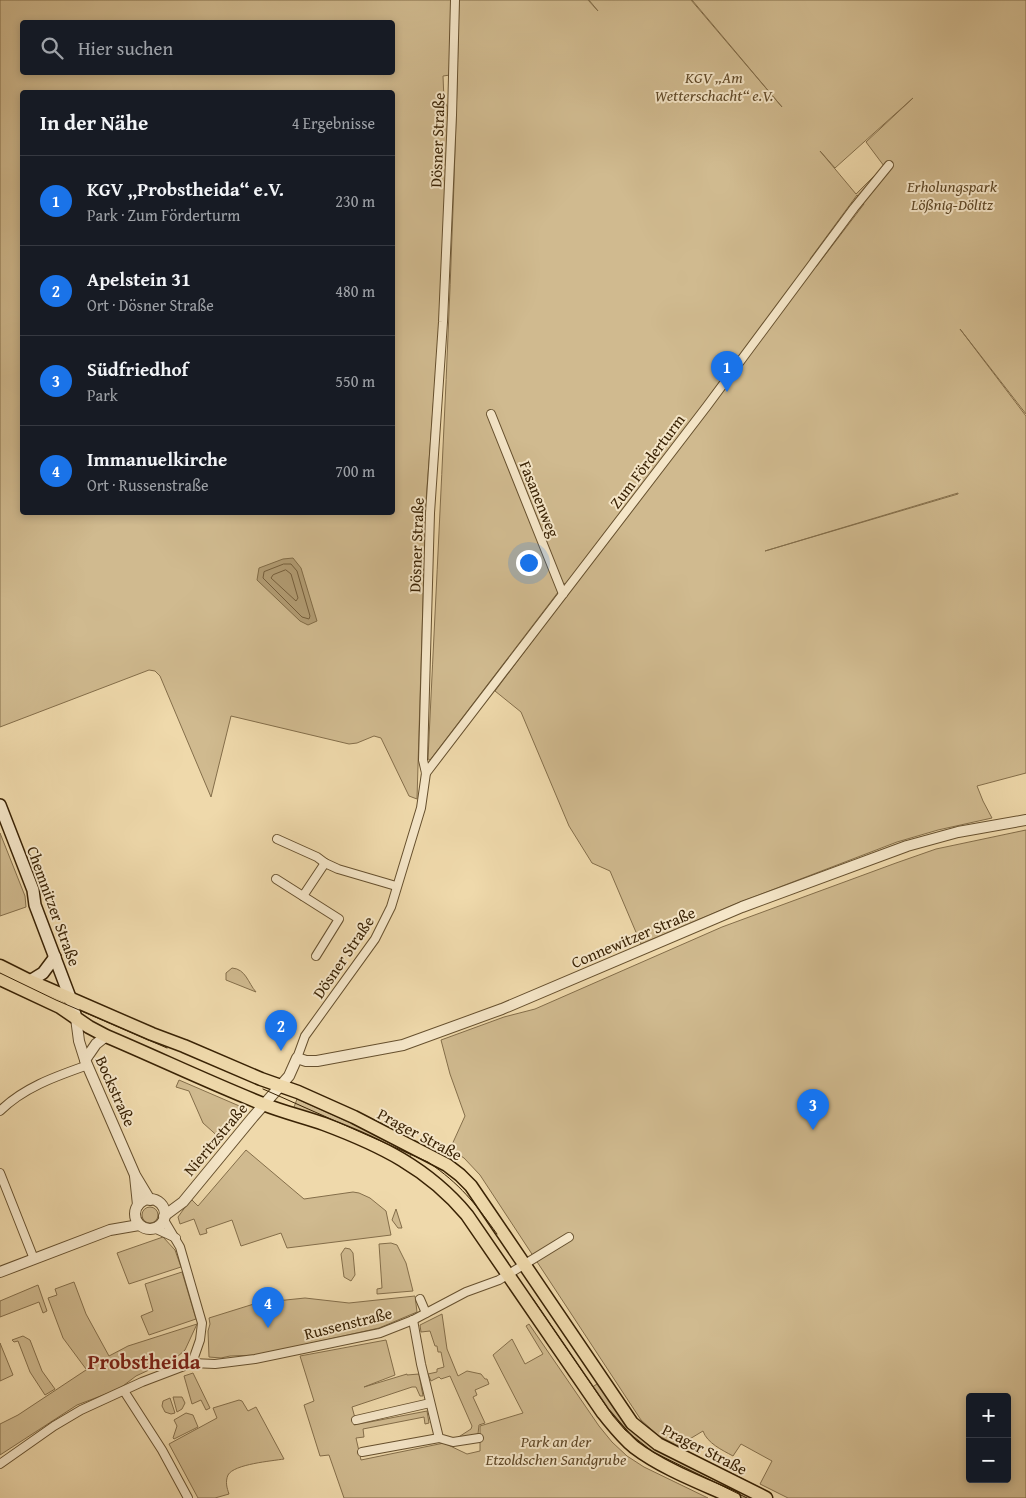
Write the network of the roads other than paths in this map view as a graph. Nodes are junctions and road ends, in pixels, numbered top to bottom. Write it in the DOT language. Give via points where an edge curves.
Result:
graph roads {
  1 [pos="455,0"];
  2 [pos="889,165"];
  3 [pos="491,414"];
  4 [pos="563,594"];
  5 [pos="426,773"];
  6 [pos="0,806"];
  7 [pos="1026,820"];
  8 [pos="277,839"];
  9 [pos="325,863"];
  10 [pos="276,879"];
  11 [pos="396,886"];
  12 [pos="303,896"];
  13 [pos="316,956"];
  14 [pos="56,957"];
  15 [pos="0,966"];
  16 [pos="0,979"];
  17 [pos="30,981"];
  18 [pos="71,1000"];
  19 [pos="76,1018"];
  20 [pos="106,1036"];
  21 [pos="297,1058"];
  22 [pos="86,1062"];
  23 [pos="280,1086"];
  24 [pos="267,1100"];
  25 [pos="0,1111"];
  26 [pos="0,1173"];
  27 [pos="134,1175"];
  28 [pos="150,1200"];
  29 [pos="182,1202"];
  30 [pos="161,1205"];
  31 [pos="137,1209"];
  32 [pos="164,1218"];
  33 [pos="139,1225"];
  34 [pos="154,1228"];
  35 [pos="110,1230"];
  36 [pos="569,1237"];
  37 [pos="176,1238"];
  38 [pos="34,1259"];
  39 [pos="525,1265"];
  40 [pos="0,1272"];
  41 [pos="508,1275"];
  42 [pos="420,1299"];
  43 [pos="426,1314"];
  44 [pos="413,1320"];
  45 [pos="192,1363"];
  46 [pos="124,1391"];
  47 [pos="430,1403"];
  48 [pos="356,1420"];
  49 [pos="439,1438"];
  50 [pos="479,1438"];
  51 [pos="362,1452"];
  52 [pos="0,1464"];
  53 [pos="188,1498"];
  54 [pos="734,1498"];
  55 [pos="766,1498"];
  1 -- 5 [label="street, Dösner Straße" via="443,322 430,513 423,760"];
  2 -- 4 [label="street, Zum Förderturm"];
  3 -- 4 [label="street, Fasanenweg"];
  4 -- 5 [label="street, Zum Förderturm"];
  5 -- 11 [label="street, Dösner Straße" via="421,808"];
  6 -- 14 [label="main road, Chemnitzer Straße"];
  7 -- 21 [label="street, Connewitzer Straße" via="958,832 898,850 742,907 531,998 403,1045 317,1061"];
  8 -- 9 [label="street"];
  9 -- 11 [label="street"];
  9 -- 12 [label="street"];
  10 -- 12 [label="street"];
  11 -- 21 [label="street, Dösner Straße" via="391,907 375,939 306,1036"];
  12 -- 13 [label="street" via="339,919"];
  14 -- 17 [label="main road" via="43,973"];
  14 -- 18 [label="main road, Chemnitzer Straße"];
  15 -- 17 [label="main road, Prager Straße"];
  16 -- 19 [label="main road, Prager Straße"];
  17 -- 18 [label="main road, Prager Straße"];
  18 -- 19 [label="main road, Chemnitzer Straße"];
  18 -- 23 [label="main road, Prager Straße"];
  19 -- 20 [label="main road, Prager Straße"];
  19 -- 22 [label="street, Bockstraße"];
  20 -- 22 [label="street" via="96,1044"];
  20 -- 24 [label="main road, Prager Straße"];
  21 -- 23 [label="street"];
  22 -- 25 [label="street" via="24,1092"];
  22 -- 27 [label="street, Bockstraße"];
  23 -- 24 [label="street"];
  23 -- 39 [label="main road, Prager Straße" via="354,1117 432,1156 460,1174"];
  24 -- 29 [label="street, Nieritzstraße"];
  24 -- 41 [label="main road, Prager Straße" via="391,1154 422,1172 462,1209"];
  26 -- 38 [label="street"];
  27 -- 28 [label="street, Bockstraße"];
  27 -- 31 [label="street, Bockstraße"];
  28 -- 30 [label="street"];
  28 -- 31 [label="street" via="142,1202"];
  29 -- 30 [label="street"];
  29 -- 32 [label="street, Nieritzstraße"];
  30 -- 32 [label="street"];
  31 -- 33 [label="street"];
  31 -- 35 [label="street"];
  32 -- 34 [label="street"];
  32 -- 37 [label="street"];
  33 -- 34 [label="street"];
  33 -- 35 [label="street"];
  34 -- 37 [label="street"];
  35 -- 38 [label="street"];
  36 -- 39 [label="street, Russenstraße"];
  37 -- 45 [label="street" via="202,1323"];
  38 -- 40 [label="street"];
  39 -- 41 [label="street, Russenstraße"];
  39 -- 55 [label="main road, Prager Straße" via="622,1410 643,1434 671,1452"];
  41 -- 43 [label="street, Russenstraße" via="466,1292"];
  41 -- 54 [label="main road, Prager Straße" via="620,1434 650,1458"];
  42 -- 43 [label="street"];
  43 -- 44 [label="street, Russenstraße"];
  44 -- 45 [label="street, Russenstraße" via="380,1333 255,1359"];
  44 -- 47 [label="street"];
  45 -- 46 [label="street, Russenstraße"];
  46 -- 52 [label="street, Russenstraße" via="81,1410"];
  46 -- 53 [label="street"];
  47 -- 48 [label="street"];
  47 -- 49 [label="street"];
  49 -- 50 [label="street" via="452,1442"];
  49 -- 51 [label="street"];
}
